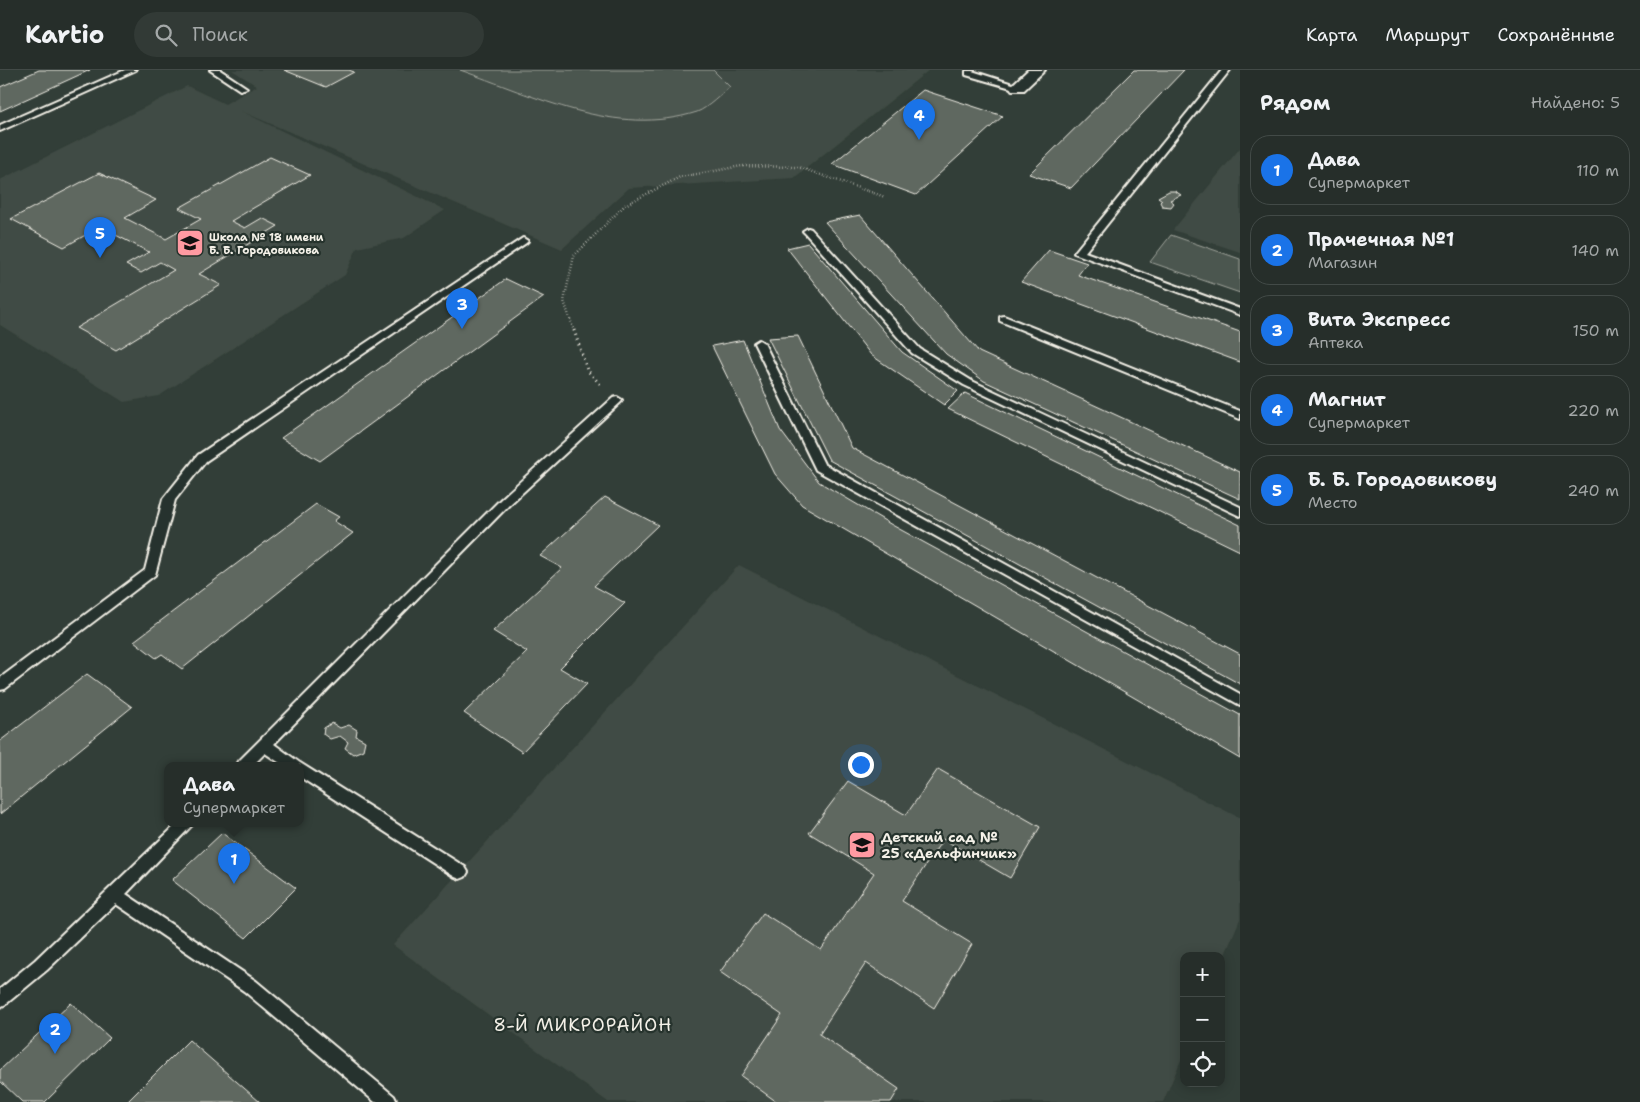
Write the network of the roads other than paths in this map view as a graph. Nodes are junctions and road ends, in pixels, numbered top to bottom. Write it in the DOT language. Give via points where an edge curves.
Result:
graph roads {
  1 [pos="132,70"];
  2 [pos="214,70"];
  3 [pos="1037,70"];
  4 [pos="1226,70"];
  5 [pos="969,73"];
  6 [pos="1018,87"];
  7 [pos="243,88"];
  8 [pos="0,128"];
  9 [pos="808,231"];
  10 [pos="523,241"];
  11 [pos="1240,312"];
  12 [pos="1004,319"];
  13 [pos="759,343"];
  14 [pos="617,400"];
  15 [pos="1240,415"];
  16 [pos="1240,512"];
  17 [pos="0,685"];
  18 [pos="1240,700"];
  19 [pos="264,745"];
  20 [pos="247,762"];
  21 [pos="290,762"];
  22 [pos="304,772"];
  23 [pos="183,827"];
  24 [pos="460,872"];
  25 [pos="115,895"];
  26 [pos="0,1000"];
  27 [pos="388,1102"];
  1 -- 8 [label="lane"];
  2 -- 7 [label="lane"];
  3 -- 6 [label="street"];
  4 -- 11 [label="lane" via="1078,253"];
  5 -- 6 [label="lane"];
  9 -- 16 [label="lane" via="916,351 968,383"];
  10 -- 17 [label="lane" via="202,458 169,499 151,572"];
  12 -- 15 [label="lane"];
  13 -- 18 [label="lane" via="820,467"];
  14 -- 19 [label="lane" via="505,502"];
  19 -- 20 [label="lane"];
  19 -- 21 [label="lane"];
  22 -- 24 [label="lane"];
  23 -- 25 [label="lane"];
  25 -- 26 [label="lane"];
  25 -- 27 [label="lane" via="250,986"];
}
